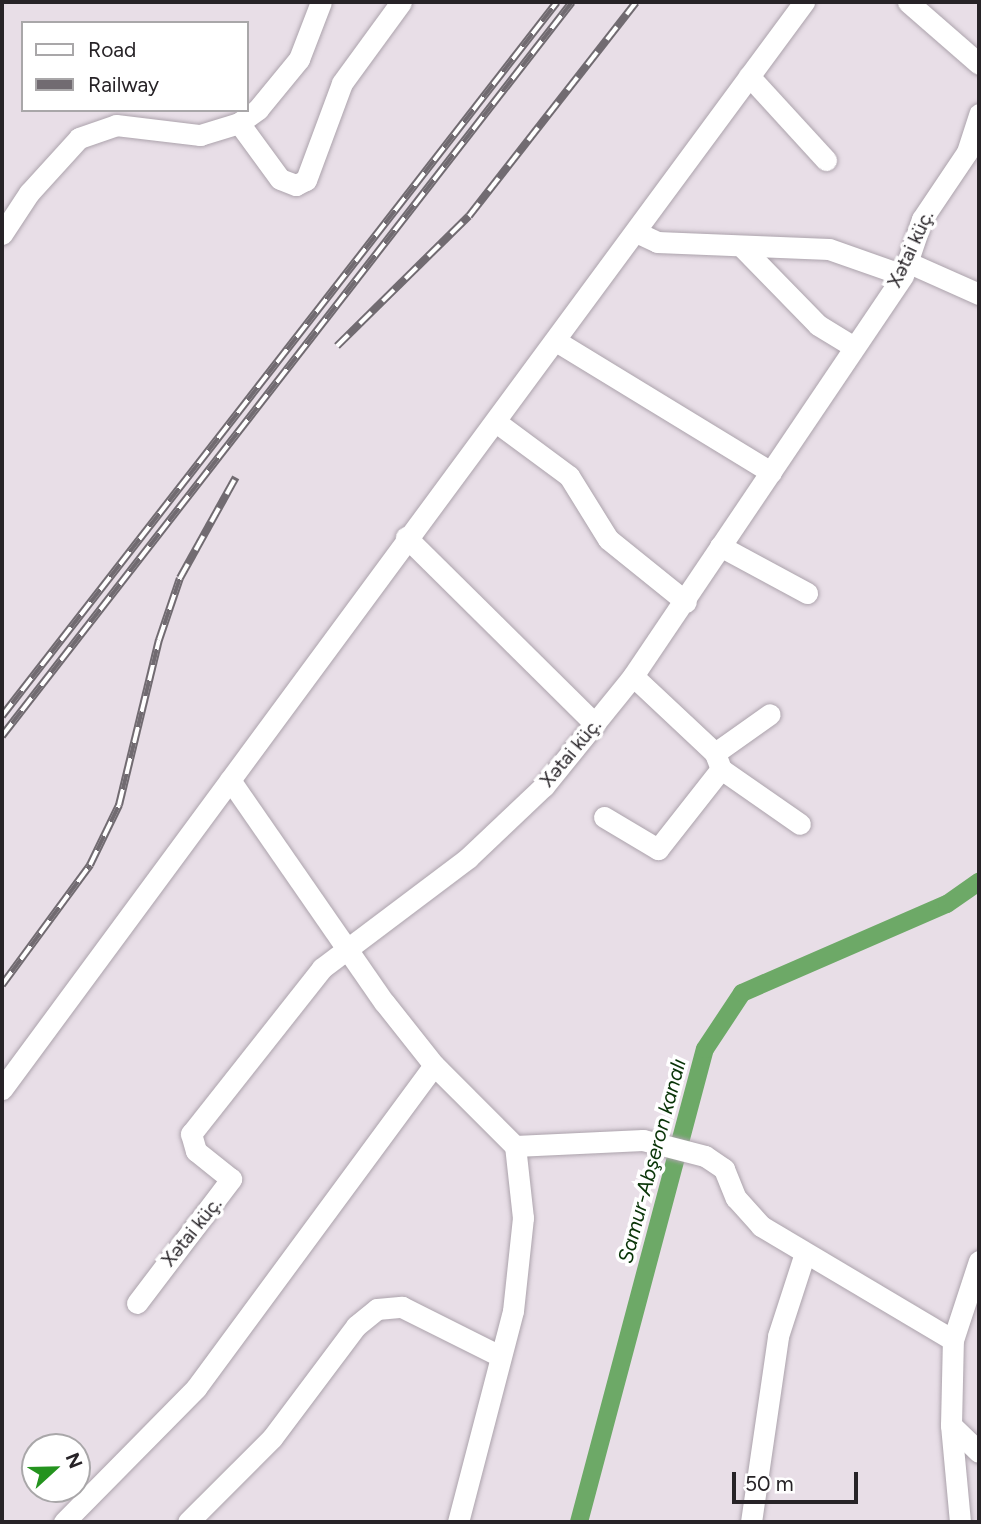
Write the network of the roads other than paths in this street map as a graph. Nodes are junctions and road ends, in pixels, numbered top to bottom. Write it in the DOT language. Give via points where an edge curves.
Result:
graph roads {
  1 [pos="321,2"];
  2 [pos="401,2"];
  3 [pos="804,2"];
  4 [pos="908,2"];
  5 [pos="979,64"];
  6 [pos="749,76"];
  7 [pos="979,114"];
  8 [pos="239,123"];
  9 [pos="826,160"];
  10 [pos="636,232"];
  11 [pos="2,234"];
  12 [pos="741,246"];
  13 [pos="905,269"];
  14 [pos="979,295"];
  15 [pos="556,341"];
  16 [pos="854,347"];
  17 [pos="496,422"];
  18 [pos="771,472"];
  19 [pos="406,537"];
  20 [pos="720,546"];
  21 [pos="807,593"];
  22 [pos="686,602"];
  23 [pos="633,676"];
  24 [pos="770,714"];
  25 [pos="595,724"];
  26 [pos="718,761"];
  27 [pos="230,780"];
  28 [pos="604,817"];
  29 [pos="800,824"];
  30 [pos="344,947"];
  31 [pos="434,1065"];
  32 [pos="2,1090"];
  33 [pos="514,1146"];
  34 [pos="805,1253"];
  35 [pos="979,1261"];
  36 [pos="975,1285"];
  37 [pos="137,1303"];
  38 [pos="953,1340"];
  39 [pos="498,1355"];
  40 [pos="951,1425"];
  41 [pos="979,1452"];
  42 [pos="64,1522"];
  43 [pos="188,1522"];
  44 [pos="458,1522"];
  45 [pos="751,1522"];
  46 [pos="960,1522"];
  1 -- 8 [label="street" via="299,59 258,110"];
  2 -- 8 [label="street" via="342,83 306,180 296,185 280,179"];
  3 -- 6 [label="street"];
  4 -- 5 [label="street"];
  6 -- 9 [label="street"];
  6 -- 10 [label="street"];
  7 -- 13 [label="street, Xətai küç." via="967,152 922,219"];
  8 -- 11 [label="street" via="200,135 116,125 79,138 29,193"];
  10 -- 12 [label="street" via="657,242"];
  10 -- 15 [label="street"];
  12 -- 13 [label="street" via="829,249"];
  12 -- 16 [label="street" via="818,325"];
  13 -- 14 [label="street"];
  13 -- 16 [label="street, Xətai küç."];
  15 -- 17 [label="street"];
  15 -- 18 [label="street"];
  16 -- 18 [label="street, Xətai küç."];
  17 -- 19 [label="street"];
  17 -- 22 [label="street" via="569,476 608,539"];
  18 -- 20 [label="street, Xətai küç."];
  19 -- 25 [label="street"];
  19 -- 27 [label="street"];
  20 -- 21 [label="street"];
  20 -- 22 [label="street, Xətai küç."];
  22 -- 23 [label="street, Xətai küç."];
  23 -- 25 [label="street, Xətai küç."];
  23 -- 26 [label="street"];
  24 -- 26 [label="street"];
  25 -- 30 [label="street, Xətai küç." via="544,786 468,858"];
  26 -- 28 [label="street" via="658,849"];
  26 -- 29 [label="street"];
  27 -- 30 [label="street"];
  27 -- 32 [label="street"];
  30 -- 31 [label="street"];
  30 -- 37 [label="street, Xətai küç." via="267,1030 191,1134 195,1151 231,1179"];
  31 -- 33 [label="street"];
  31 -- 42 [label="street" via="196,1388"];
  33 -- 34 [label="street" via="643,1140 705,1156 724,1170 736,1198 761,1226"];
  33 -- 39 [label="street" via="523,1217 513,1311"];
  34 -- 38 [label="street"];
  34 -- 45 [label="street" via="778,1336"];
  35 -- 36 [label="street"];
  36 -- 38 [label="street"];
  38 -- 40 [label="street"];
  39 -- 43 [label="street" via="402,1307 377,1310 356,1326 272,1438"];
  39 -- 44 [label="street"];
  40 -- 41 [label="street"];
  40 -- 46 [label="street"];
}
